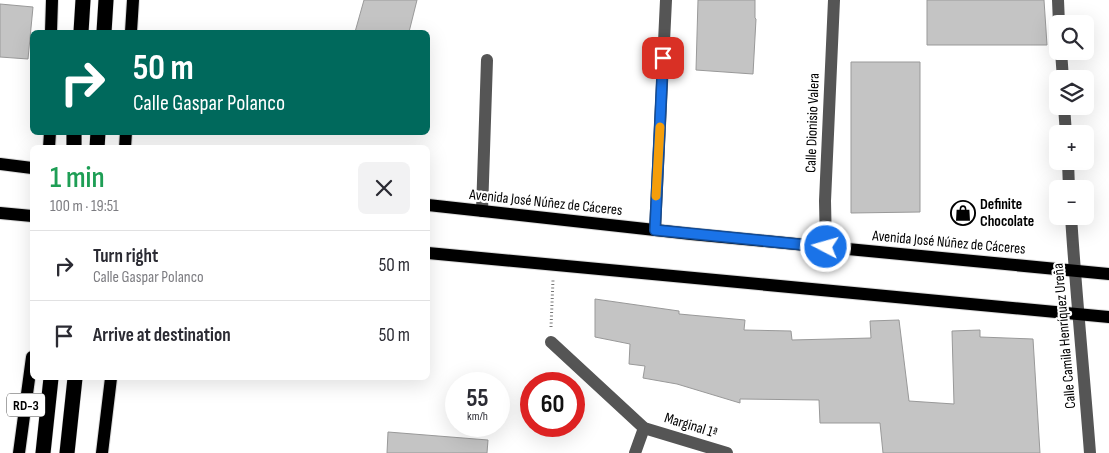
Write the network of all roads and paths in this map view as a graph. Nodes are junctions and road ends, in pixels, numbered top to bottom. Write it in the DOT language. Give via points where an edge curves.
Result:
graph roads {
  1 [pos="52,0"];
  2 [pos="83,0"];
  3 [pos="106,0"];
  4 [pos="134,0"];
  5 [pos="666,0"];
  6 [pos="834,0"];
  7 [pos="1058,0"];
  8 [pos="1059,15"];
  9 [pos="51,30"];
  10 [pos="81,30"];
  11 [pos="104,30"];
  12 [pos="131,30"];
  13 [pos="487,60"];
  14 [pos="0,164"];
  15 [pos="30,168"];
  16 [pos="430,205"];
  17 [pos="482,211"];
  18 [pos="0,213"];
  19 [pos="30,216"];
  20 [pos="1072,225"];
  21 [pos="655,230"];
  22 [pos="826,247"];
  23 [pos="430,253"];
  24 [pos="554,265"];
  25 [pos="1074,270"];
  26 [pos="1109,274"];
  27 [pos="1079,314"];
  28 [pos="1109,317"];
  29 [pos="551,342"];
  30 [pos="30,372"];
  31 [pos="51,380"];
  32 [pos="75,380"];
  33 [pos="111,380"];
  34 [pos="644,428"];
  35 [pos="19,453"];
  36 [pos="43,453"];
  37 [pos="67,453"];
  38 [pos="102,453"];
  39 [pos="635,453"];
  40 [pos="728,453"];
  41 [pos="1090,453"];
  1 -- 9 [label="main road"];
  2 -- 10 [label="highway"];
  3 -- 11 [label="highway"];
  4 -- 12 [label="main road"];
  5 -- 21 [label="street"];
  6 -- 22 [label="street, Calle Dionisio Valera"];
  7 -- 8 [label="street"];
  13 -- 17 [label="street"];
  14 -- 15 [label="main road"];
  16 -- 17 [label="main road, Avenida José Núñez de Cáceres"];
  17 -- 21 [label="main road, Avenida José Núñez de Cáceres"];
  18 -- 19 [label="main road"];
  20 -- 25 [label="street, Calle Camila Henríquez Ureña"];
  21 -- 22 [label="main road, Avenida José Núñez de Cáceres"];
  22 -- 25 [label="main road, Avenida José Núñez de Cáceres"];
  23 -- 24 [label="main road"];
  24 -- 27 [label="main road"];
  24 -- 29 [label="path"];
  25 -- 26 [label="main road, Avenida José Núñez de Cáceres"];
  25 -- 27 [label="street, Calle Camila Henríquez Ureña"];
  27 -- 28 [label="main road"];
  27 -- 41 [label="street, Calle Camila Henríquez Ureña"];
  29 -- 34 [label="street"];
  30 -- 35 [label="main road, RD-3"];
  31 -- 36 [label="highway, RD-3"];
  32 -- 37 [label="highway"];
  33 -- 38 [label="main road"];
  34 -- 39 [label="street"];
  34 -- 40 [label="street, Marginal 1ª"];
}
